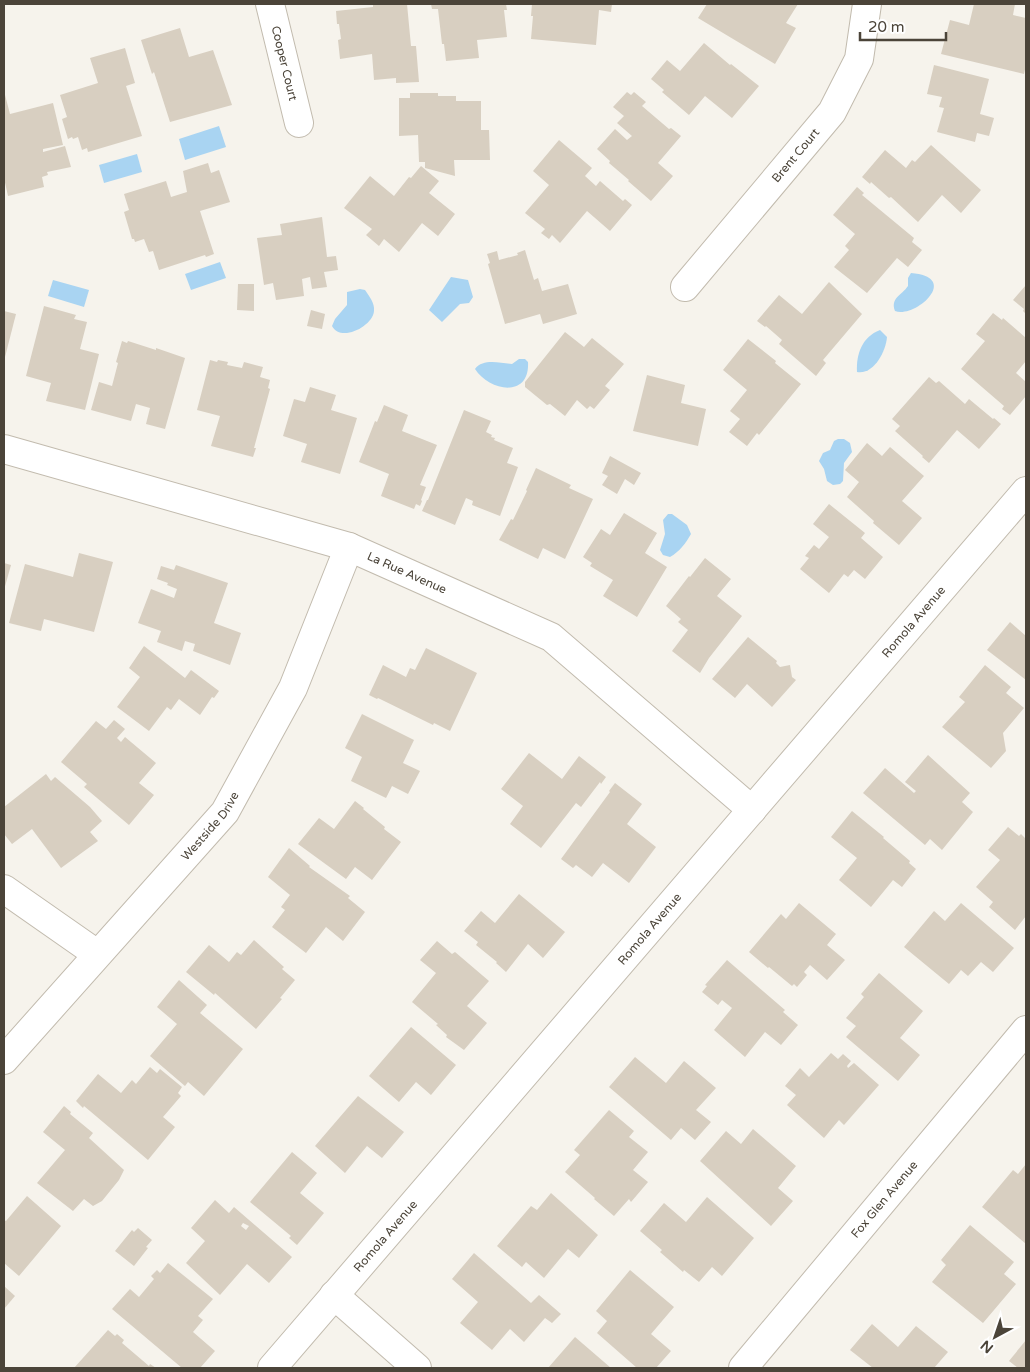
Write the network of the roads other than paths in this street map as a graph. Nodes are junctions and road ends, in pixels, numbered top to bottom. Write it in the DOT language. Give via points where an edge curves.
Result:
graph roads {
  1 [pos="270,4"];
  2 [pos="867,4"];
  3 [pos="299,124"];
  4 [pos="685,287"];
  5 [pos="4,449"];
  6 [pos="1026,491"];
  7 [pos="349,547"];
  8 [pos="752,810"];
  9 [pos="4,889"];
  10 [pos="97,954"];
  11 [pos="1026,1030"];
  12 [pos="4,1060"];
  13 [pos="334,1295"];
  14 [pos="272,1368"];
  15 [pos="417,1368"];
  16 [pos="743,1368"];
  1 -- 3 [label="street, Cooper Court"];
  2 -- 4 [label="street, Brent Court" via="859,59 832,112"];
  5 -- 7 [label="street, La Rue Avenue"];
  6 -- 8 [label="street, Romola Avenue"];
  7 -- 8 [label="street, La Rue Avenue" via="551,637"];
  7 -- 10 [label="street, Westside Drive" via="294,688 225,812"];
  8 -- 13 [label="street, Romola Avenue"];
  9 -- 10 [label="street"];
  10 -- 12 [label="street, Westside Drive"];
  11 -- 16 [label="street, Fox Glen Avenue"];
  13 -- 14 [label="street, Romola Avenue"];
  13 -- 15 [label="street"];
}
